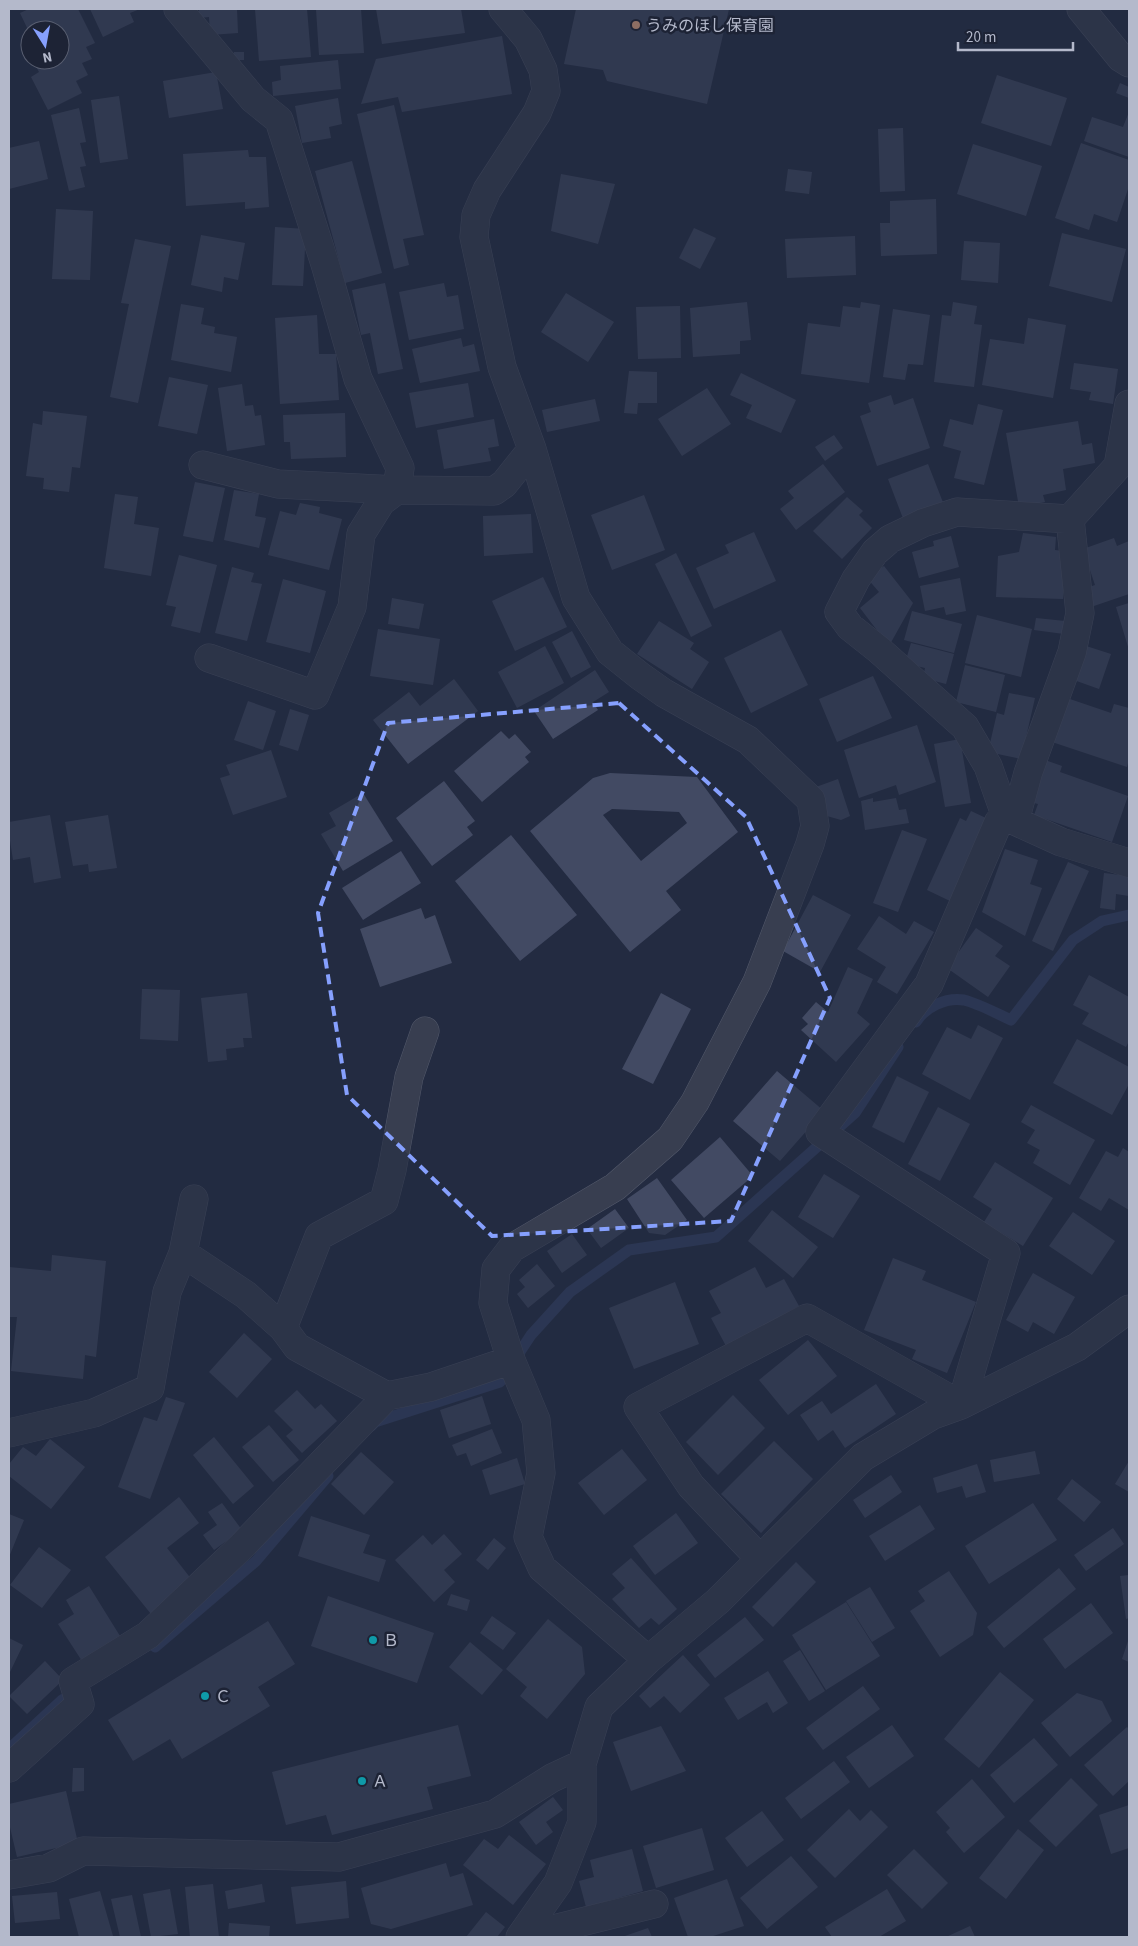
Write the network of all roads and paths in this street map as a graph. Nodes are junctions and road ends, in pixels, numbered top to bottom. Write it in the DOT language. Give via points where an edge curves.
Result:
graph roads {
  1 [pos="178,9"];
  2 [pos="503,9"];
  3 [pos="1081,9"];
  4 [pos="1129,63"];
  5 [pos="1129,404"];
  6 [pos="532,449"];
  7 [pos="203,465"];
  8 [pos="397,490"];
  9 [pos="1070,519"];
  10 [pos="208,658"];
  11 [pos="1006,817"];
  12 [pos="1129,863"];
  13 [pos="425,1031"];
  14 [pos="194,1199"];
  15 [pos="183,1254"];
  16 [pos="1129,1309"];
  17 [pos="284,1328"];
  18 [pos="511,1360"];
  19 [pos="386,1396"];
  20 [pos="961,1405"];
  21 [pos="9,1433"];
  22 [pos="760,1559"];
  23 [pos="648,1660"];
  24 [pos="582,1764"];
  25 [pos="9,1768"];
  26 [pos="9,1875"];
  27 [pos="654,1904"];
  28 [pos="520,1937"];
  1 -- 8 [label="street" via="253,99 279,120 358,379 400,468"];
  2 -- 6 [label="street" via="528,39 543,70 546,91 537,113 487,190 476,215 474,237 502,367"];
  3 -- 4 [label="street" via="1121,58"];
  5 -- 9 [label="street" via="1118,466"];
  6 -- 8 [label="street" via="504,484 494,491"];
  6 -- 18 [label="street" via="576,598 610,652 664,693 748,740 811,800 814,826 757,982 694,1102 670,1139 615,1187 512,1248 496,1269 493,1303"];
  7 -- 8 [label="street" via="278,484"];
  8 -- 10 [label="street" via="381,502 361,534 352,607 315,695"];
  9 -- 11 [label="street" via="1080,613 1072,652 1016,816"];
  9 -- 11 [label="street" via="957,512 923,523 890,539 875,552 839,612 850,627 880,650 965,728 988,766"];
  11 -- 12 [label="street" via="1061,842"];
  11 -- 20 [label="street" via="999,821 928,984 820,1132 1006,1253"];
  13 -- 17 [label="street" via="409,1077 384,1202 319,1236"];
  14 -- 15 [label="street"];
  15 -- 17 [label="street" via="246,1295"];
  15 -- 21 [label="street" via="167,1292 150,1388 94,1414"];
  16 -- 20 [label="street" via="1077,1347"];
  17 -- 19 [label="street" via="298,1347"];
  18 -- 19 [label="street" via="431,1387"];
  18 -- 23 [label="street" via="536,1420 541,1473 528,1537 531,1545 542,1568"];
  19 -- 25 [label="street" via="241,1547 148,1635 77,1692"];
  20 -- 22 [label="street" via="933,1415 863,1456"];
  20 -- 22 [label="street" via="807,1318 638,1407 691,1486"];
  22 -- 23 [label="street" via="718,1601"];
  23 -- 24 [label="street" via="599,1707"];
  24 -- 26 [label="street" via="552,1778 495,1814 339,1857 83,1851 50,1868"];
  24 -- 28 [label="street" via="582,1822 558,1883"];
  27 -- 28 [label="street"];
}
